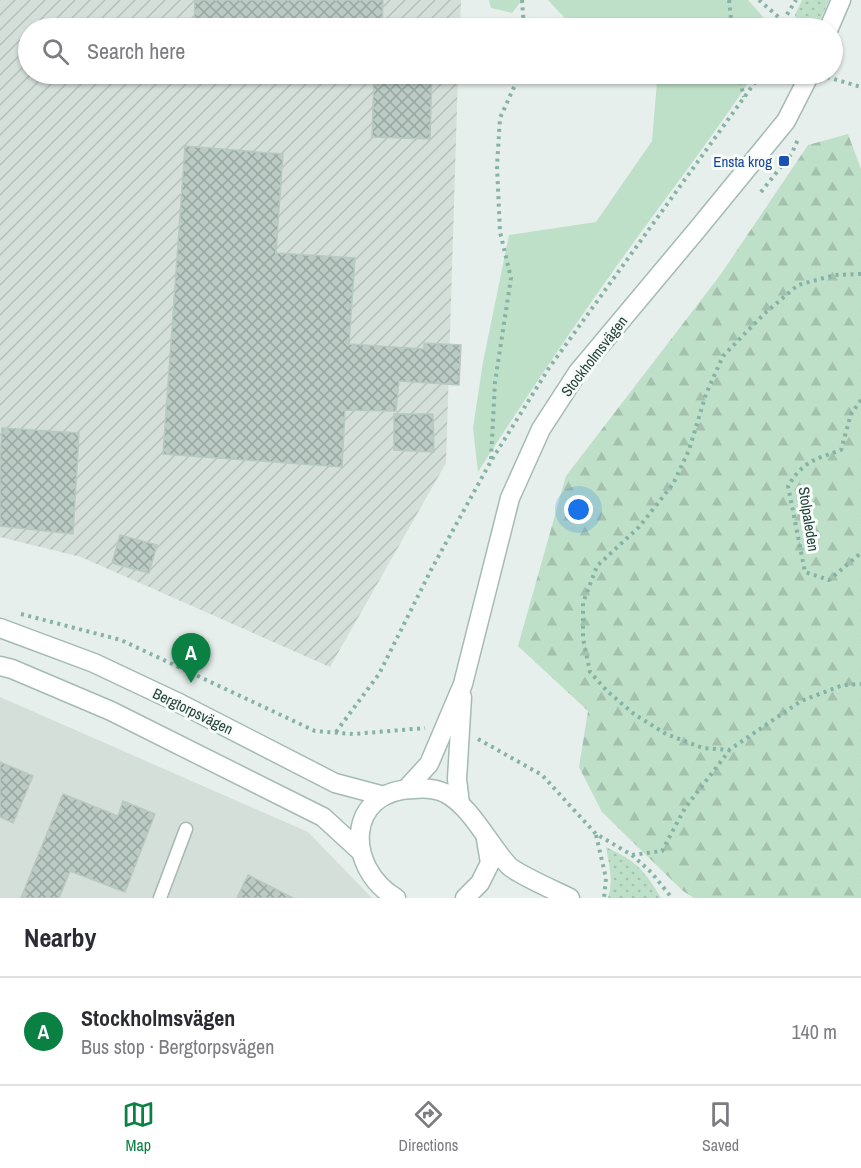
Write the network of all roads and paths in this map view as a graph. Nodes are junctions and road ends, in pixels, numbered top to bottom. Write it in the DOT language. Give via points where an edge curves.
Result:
graph roads {
  1 [pos="522,0"];
  2 [pos="729,0"];
  3 [pos="759,0"];
  4 [pos="796,0"];
  5 [pos="841,0"];
  6 [pos="523,18"];
  7 [pos="731,18"];
  8 [pos="780,18"];
  9 [pos="785,18"];
  10 [pos="833,18"];
  11 [pos="843,81"];
  12 [pos="515,84"];
  13 [pos="740,84"];
  14 [pos="805,84"];
  15 [pos="861,87"];
  16 [pos="744,98"];
  17 [pos="861,274"];
  18 [pos="861,400"];
  19 [pos="491,461"];
  20 [pos="861,553"];
  21 [pos="11,611"];
  22 [pos="0,628"];
  23 [pos="0,666"];
  24 [pos="463,684"];
  25 [pos="861,684"];
  26 [pos="427,728"];
  27 [pos="476,738"];
  28 [pos="729,750"];
  29 [pos="406,789"];
  30 [pos="384,796"];
  31 [pos="460,804"];
  32 [pos="186,829"];
  33 [pos="596,834"];
  34 [pos="486,837"];
  35 [pos="359,850"];
  36 [pos="632,855"];
  37 [pos="160,898"];
  38 [pos="396,898"];
  39 [pos="465,898"];
  40 [pos="570,898"];
  41 [pos="604,898"];
  42 [pos="672,898"];
  1 -- 6 [label="path"];
  2 -- 7 [label="path"];
  3 -- 8 [label="path"];
  4 -- 9 [label="path"];
  5 -- 10 [label="main road"];
  11 -- 15 [label="path"];
  12 -- 19 [label="path" via="500,118 500,232 511,278 495,382"];
  13 -- 16 [label="path"];
  14 -- 24 [label="main road, Stockholmsvägen" via="786,121 578,372 541,429 510,498"];
  17 -- 28 [label="path" via="836,275 798,285 723,356 673,484 639,527 597,566 583,603 583,638 590,672 608,691 666,734 703,748"];
  18 -- 20 [label="path, Stolpaleden" via="851,414 842,450 797,470 788,486 805,572 829,580"];
  21 -- 26 [label="path" via="121,640 315,731 353,734"];
  22 -- 30 [label="main road, Bergtorpsvägen" via="94,663 335,783"];
  23 -- 35 [label="main road" via="111,711 323,817"];
  24 -- 29 [label="main road, Stockholmsvägen" via="429,764"];
  24 -- 31 [label="main road, Stockholmsvägen" via="457,779"];
  25 -- 28 [label="path" via="843,685 801,701"];
  27 -- 33 [label="path" via="542,775"];
  28 -- 36 [label="path" via="685,808 662,850"];
  29 -- 30 [label="main road"];
  29 -- 31 [label="main road" via="426,788 445,793"];
  30 -- 35 [label="main road" via="367,809 358,832"];
  31 -- 34 [label="main road"];
  32 -- 37 [label="lane"];
  33 -- 36 [label="path"];
  33 -- 41 [label="path" via="606,878"];
  34 -- 39 [label="main road" via="490,863 480,883"];
  34 -- 40 [label="main road" via="511,868"];
  35 -- 38 [label="main road" via="374,879"];
  36 -- 42 [label="path"];
}
